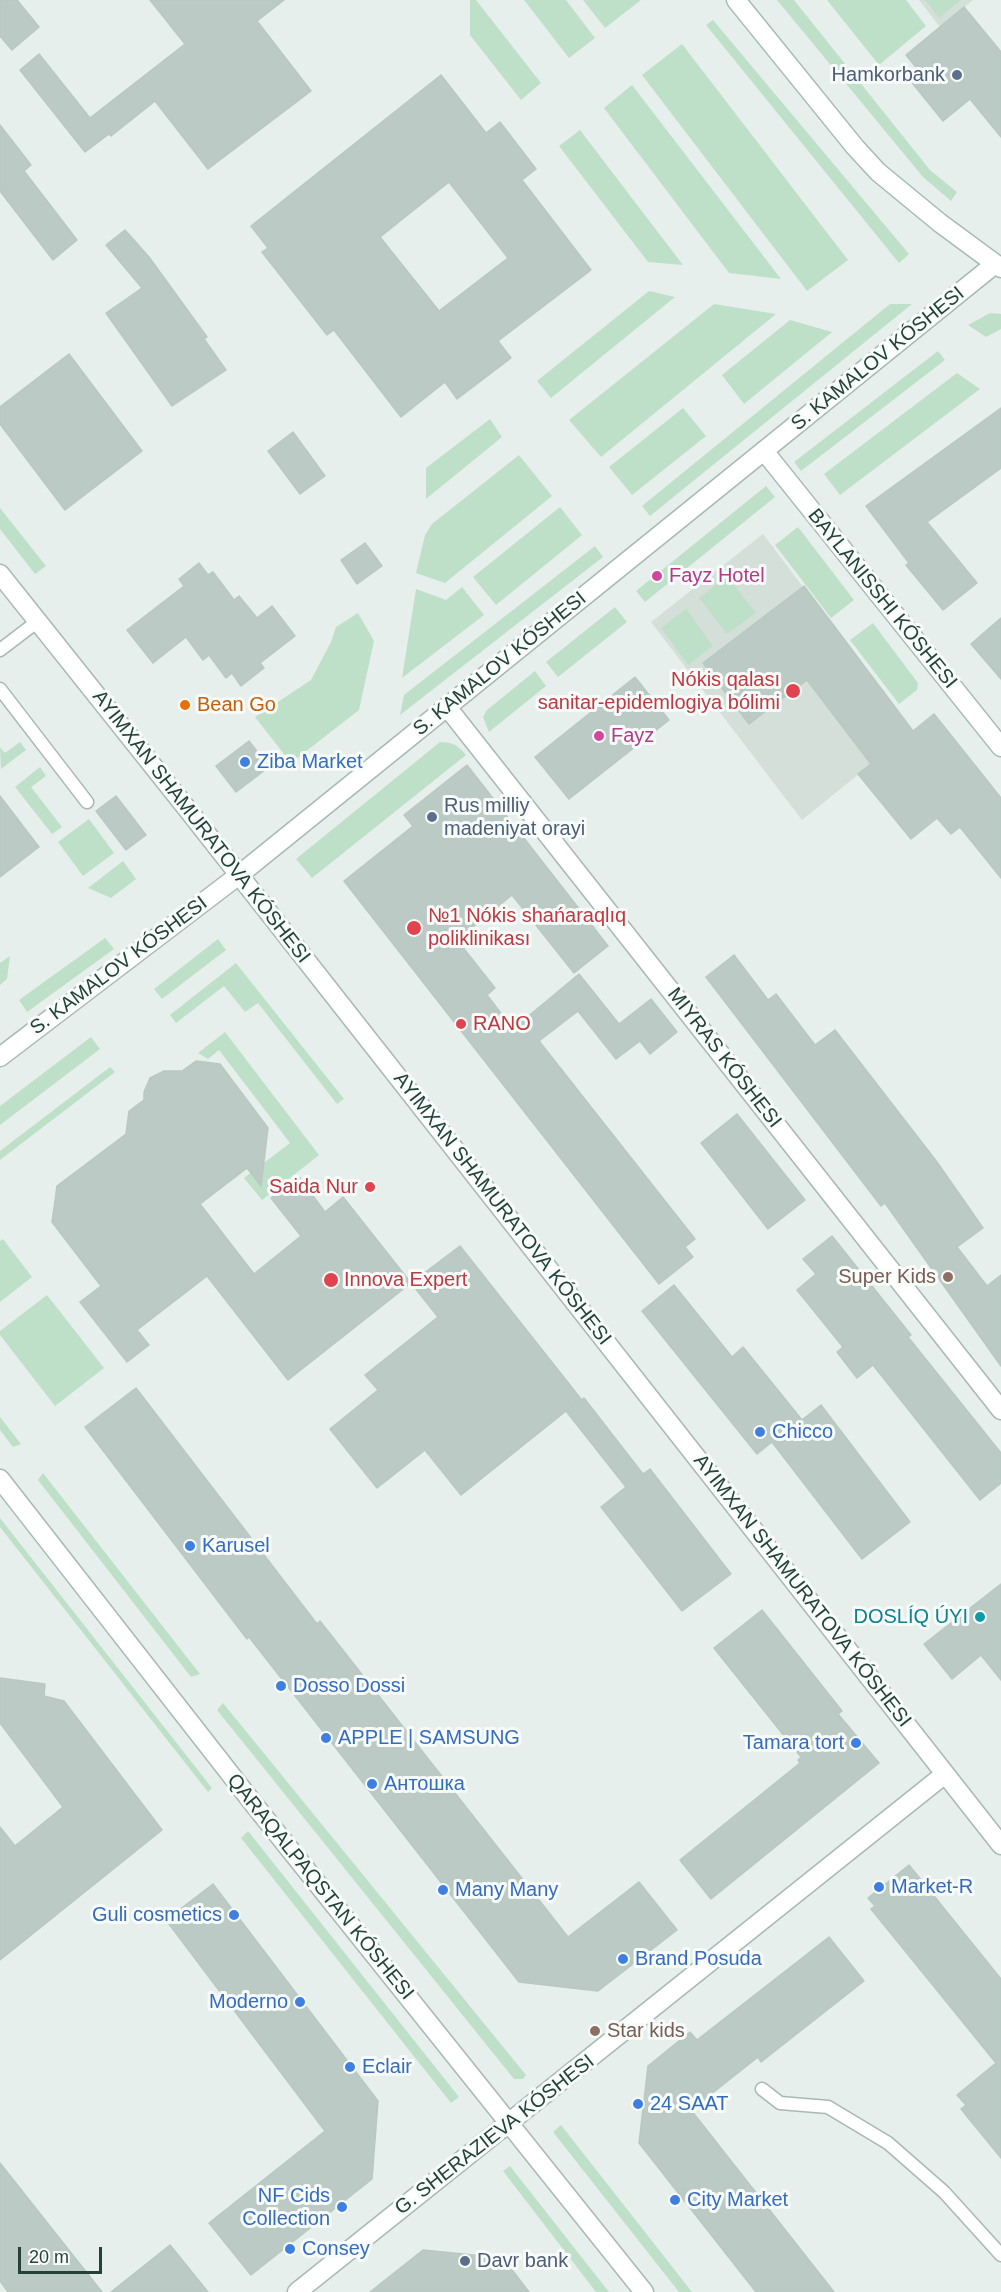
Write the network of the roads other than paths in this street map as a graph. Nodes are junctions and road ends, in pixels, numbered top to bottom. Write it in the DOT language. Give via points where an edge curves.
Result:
graph roads {
  1 [pos="736,0"];
  2 [pos="998,266"];
  3 [pos="764,451"];
  4 [pos="0,574"];
  5 [pos="38,621"];
  6 [pos="0,650"];
  7 [pos="0,689"];
  8 [pos="447,707"];
  9 [pos="1001,747"];
  10 [pos="87,802"];
  11 [pos="239,875"];
  12 [pos="0,1057"];
  13 [pos="1001,1410"];
  14 [pos="0,1479"];
  15 [pos="945,1774"];
  16 [pos="1001,1845"];
  17 [pos="762,2089"];
  18 [pos="509,2123"];
  19 [pos="1001,2255"];
  20 [pos="297,2292"];
  21 [pos="644,2292"];
  1 -- 2 [label="street" via="878,172"];
  2 -- 3 [label="street, S. KAMALOV KÓSHESI"];
  3 -- 8 [label="street, S. KAMALOV KÓSHESI"];
  3 -- 9 [label="street"];
  4 -- 5 [label="street"];
  5 -- 6 [label="lane"];
  5 -- 11 [label="street"];
  7 -- 10 [label="lane"];
  8 -- 11 [label="street, S. KAMALOV KÓSHESI"];
  8 -- 13 [label="street, MIYRAS KÓSHESI"];
  11 -- 12 [label="street, S. KAMALOV KÓSHESI"];
  11 -- 15 [label="street"];
  14 -- 18 [label="street, QARAQALPAQSTAN KÓSHESI"];
  15 -- 16 [label="street"];
  15 -- 18 [label="street, G. SHERAZIEVA KÓSHESI"];
  17 -- 19 [label="lane" via="780,2103 828,2107 888,2143 944,2192"];
  18 -- 20 [label="street, G. SHERAZIEVA KÓSHESI"];
  18 -- 21 [label="street, QARAQALPAQSTAN KÓSHESI"];
}
